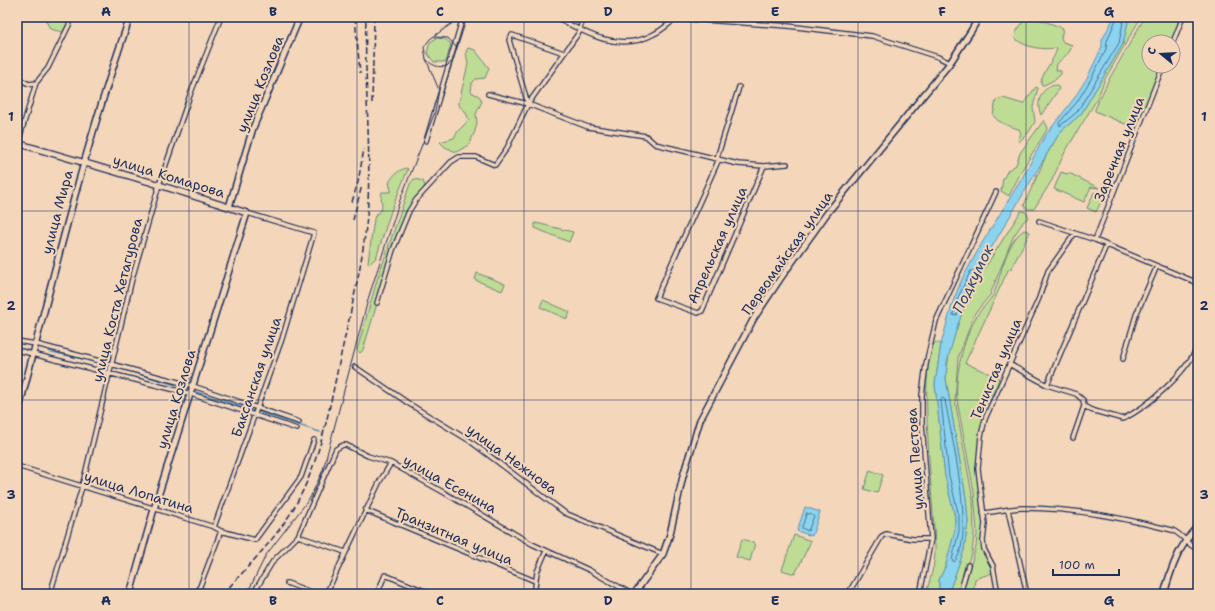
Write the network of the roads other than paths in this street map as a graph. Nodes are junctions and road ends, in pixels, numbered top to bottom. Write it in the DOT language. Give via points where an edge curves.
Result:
graph roads {
  1 [pos="73,17"];
  2 [pos="130,17"];
  3 [pos="221,17"];
  4 [pos="300,17"];
  5 [pos="463,17"];
  6 [pos="556,17"];
  7 [pos="582,17"];
  8 [pos="979,17"];
  9 [pos="1183,17"];
  10 [pos="580,31"];
  11 [pos="1176,34"];
  12 [pos="564,53"];
  13 [pos="950,63"];
  14 [pos="1160,74"];
  15 [pos="17,78"];
  16 [pos="36,83"];
  17 [pos="739,87"];
  18 [pos="488,94"];
  19 [pos="528,104"];
  20 [pos="426,141"];
  21 [pos="17,143"];
  22 [pos="718,159"];
  23 [pos="83,163"];
  24 [pos="787,164"];
  25 [pos="764,166"];
  26 [pos="159,184"];
  27 [pos="996,192"];
  28 [pos="229,207"];
  29 [pos="247,213"];
  30 [pos="1039,221"];
  31 [pos="314,233"];
  32 [pos="1075,233"];
  33 [pos="1095,240"];
  34 [pos="1106,246"];
  35 [pos="1157,266"];
  36 [pos="1198,283"];
  37 [pos="377,303"];
  38 [pos="17,341"];
  39 [pos="36,344"];
  40 [pos="1198,346"];
  41 [pos="17,350"];
  42 [pos="33,355"];
  43 [pos="1123,359"];
  44 [pos="112,364"];
  45 [pos="1009,364"];
  46 [pos="355,367"];
  47 [pos="110,372"];
  48 [pos="1048,386"];
  49 [pos="192,390"];
  50 [pos="1084,406"];
  51 [pos="258,408"];
  52 [pos="256,415"];
  53 [pos="17,416"];
  54 [pos="299,422"];
  55 [pos="297,429"];
  56 [pos="1073,438"];
  57 [pos="314,440"];
  58 [pos="391,463"];
  59 [pos="17,466"];
  60 [pos="82,486"];
  61 [pos="154,509"];
  62 [pos="365,510"];
  63 [pos="1008,510"];
  64 [pos="983,513"];
  65 [pos="1198,526"];
  66 [pos="214,527"];
  67 [pos="221,531"];
  68 [pos="298,536"];
  69 [pos="931,539"];
  70 [pos="1186,539"];
  71 [pos="1198,549"];
  72 [pos="546,551"];
  73 [pos="345,552"];
  74 [pos="663,554"];
  75 [pos="968,565"];
  76 [pos="535,581"];
  77 [pos="287,583"];
  78 [pos="50,594"];
  79 [pos="130,594"];
  80 [pos="197,594"];
  81 [pos="253,594"];
  82 [pos="316,594"];
  83 [pos="326,594"];
  84 [pos="377,594"];
  85 [pos="432,594"];
  86 [pos="534,594"];
  87 [pos="633,594"];
  88 [pos="848,594"];
  89 [pos="920,594"];
  90 [pos="960,594"];
  91 [pos="998,594"];
  92 [pos="1027,594"];
  93 [pos="1164,594"];
  1 -- 16 [label="street" via="48,68"];
  2 -- 23 [label="street, улица Мира"];
  3 -- 26 [label="street, улица Коста Хетагурова" via="190,94"];
  4 -- 28 [label="street, улица Козлова" via="253,128"];
  5 -- 20 [label="street"];
  6 -- 10 [label="street"];
  7 -- 10 [label="street"];
  8 -- 13 [label="street, Первомайская улица"];
  9 -- 11 [label="street"];
  10 -- 12 [label="street"];
  10 -- 13 [label="street" via="604,40 620,42 634,41 654,34 677,18 788,26 872,36"];
  12 -- 19 [label="street"];
  12 -- 19 [label="street" via="512,35 509,40"];
  13 -- 74 [label="street, Первомайская улица" via="828,212 754,318 700,420"];
  14 -- 33 [label="street, Заречная улица"];
  15 -- 16 [label="street" via="29,84"];
  16 -- 21 [label="street"];
  17 -- 22 [label="street"];
  18 -- 19 [label="street"];
  19 -- 22 [label="street" via="588,127 646,136 655,144"];
  19 -- 37 [label="street" via="507,148 495,166 476,158 459,157 451,162 416,200 393,250"];
  21 -- 23 [label="street, улица Комарова"];
  22 -- 25 [label="street"];
  22 -- 25 [label="street, Апрельская улица" via="656,298 698,313 702,311"];
  23 -- 26 [label="street, улица Комарова"];
  23 -- 39 [label="street, улица Мира"];
  24 -- 25 [label="street"];
  26 -- 28 [label="street, улица Комарова"];
  26 -- 44 [label="street, улица Коста Хетагурова" via="132,278"];
  27 -- 69 [label="street, улица Пестова" via="936,322 926,364 922,424"];
  28 -- 29 [label="street, улица Комарова"];
  29 -- 31 [label="street, улица Комарова"];
  29 -- 49 [label="street, улица Козлова"];
  30 -- 32 [label="street"];
  31 -- 51 [label="street, Баксанская улица"];
  32 -- 33 [label="street"];
  32 -- 45 [label="street, Тенистая улица" via="1048,270 1039,298"];
  33 -- 34 [label="street"];
  34 -- 35 [label="street"];
  34 -- 48 [label="street"];
  35 -- 36 [label="street"];
  35 -- 43 [label="street" via="1136,315"];
  38 -- 39 [label="street"];
  39 -- 42 [label="street, улица Мира"];
  39 -- 44 [label="street"];
  40 -- 50 [label="street" via="1179,375 1128,416 1117,419"];
  41 -- 42 [label="street"];
  42 -- 47 [label="street"];
  42 -- 53 [label="street, улица Мира"];
  44 -- 47 [label="street, улица Коста Хетагурова"];
  44 -- 49 [label="street"];
  45 -- 48 [label="street"];
  45 -- 64 [label="street, Тенистая улица" via="985,419 981,436 978,469"];
  46 -- 74 [label="street, улица Нежнова" via="470,441 565,513"];
  47 -- 49 [label="street"];
  47 -- 60 [label="street, улица Коста Хетагурова"];
  48 -- 50 [label="street" via="1076,394 1083,400"];
  49 -- 51 [label="street"];
  49 -- 52 [label="street"];
  49 -- 61 [label="street, улица Козлова"];
  50 -- 56 [label="street"];
  51 -- 52 [label="street, Баксанская улица"];
  51 -- 54 [label="street"];
  52 -- 55 [label="street"];
  52 -- 66 [label="street, Баксанская улица"];
  57 -- 67 [label="street, улица Лопатина" via="302,477 255,540"];
  58 -- 62 [label="street"];
  58 -- 68 [label="street, улица Есенина" via="368,456 346,445 340,446 334,453"];
  58 -- 72 [label="street, улица Есенина"];
  59 -- 60 [label="street, улица Лопатина"];
  60 -- 61 [label="street, улица Лопатина"];
  60 -- 78 [label="street, улица Коста Хетагурова"];
  61 -- 66 [label="street, улица Лопатина"];
  61 -- 79 [label="street, улица Козлова"];
  62 -- 73 [label="street"];
  62 -- 76 [label="street, Транзитная улица"];
  63 -- 64 [label="street"];
  63 -- 70 [label="street" via="1056,509 1095,513 1172,530 1179,532"];
  63 -- 92 [label="street"];
  64 -- 91 [label="street, Тенистая улица" via="984,549 993,566"];
  65 -- 70 [label="street"];
  66 -- 67 [label="street, улица Лопатина"];
  67 -- 80 [label="street"];
  68 -- 73 [label="street"];
  68 -- 81 [label="street" via="273,562"];
  69 -- 88 [label="street" via="886,534 882,536"];
  69 -- 89 [label="street, улица Пестова"];
  70 -- 71 [label="street" via="1189,545"];
  70 -- 93 [label="street" via="1172,568"];
  72 -- 76 [label="street"];
  72 -- 87 [label="street" via="589,570"];
  73 -- 83 [label="street"];
  74 -- 87 [label="street, Первомайская улица"];
  75 -- 90 [label="street"];
  76 -- 86 [label="street"];
  77 -- 82 [label="street"];
  84 -- 85 [label="street" via="385,575"];
}
